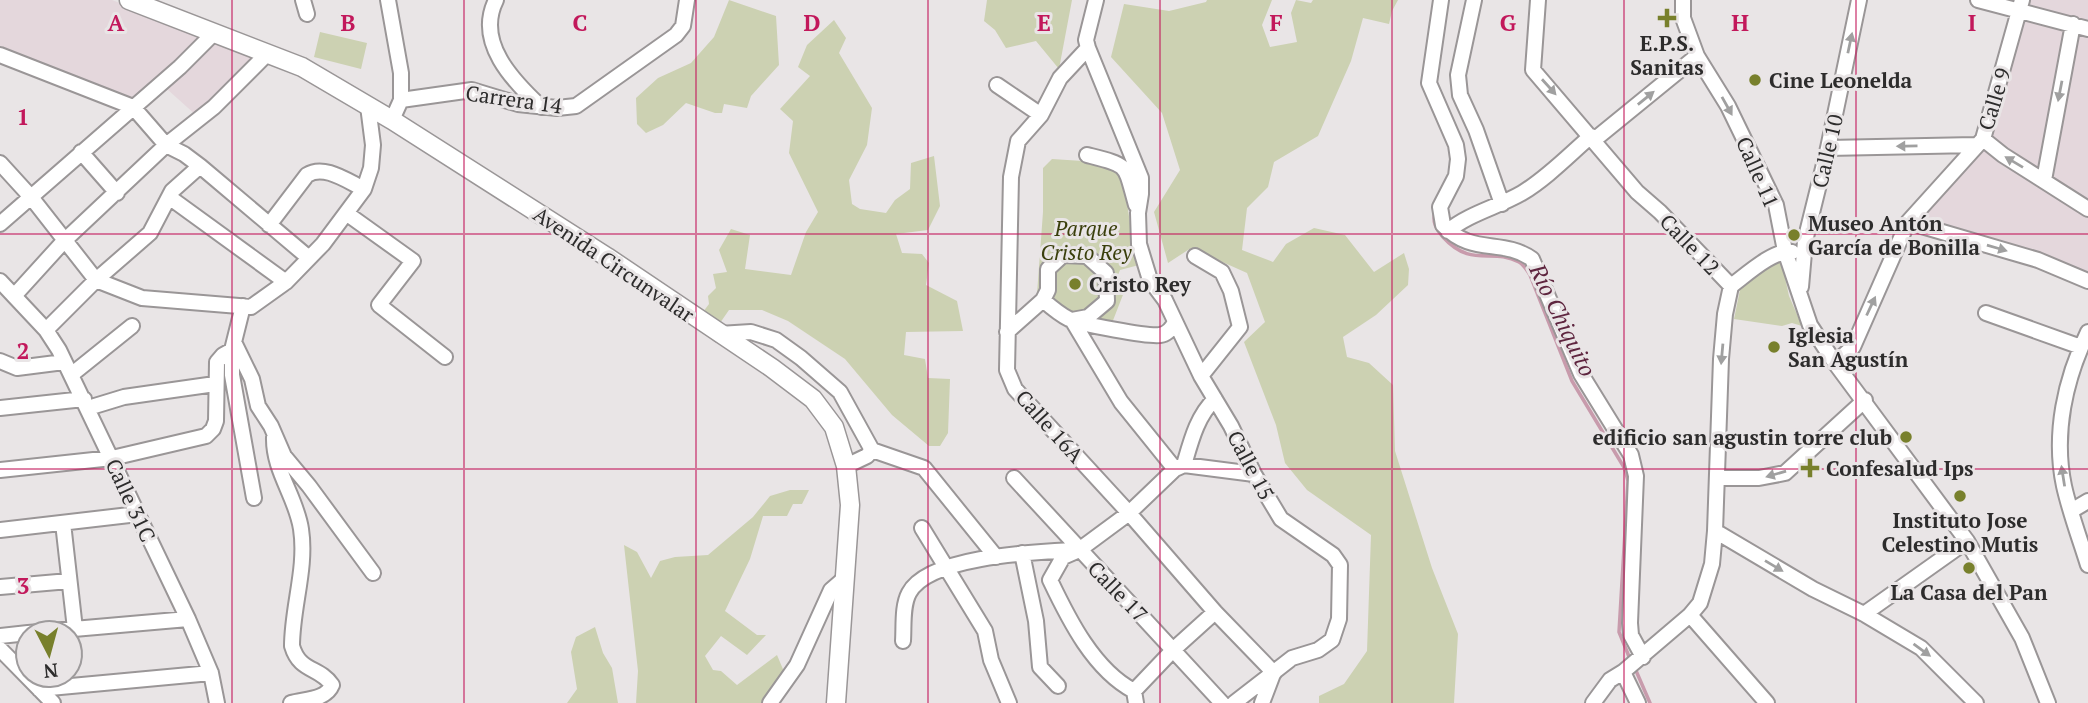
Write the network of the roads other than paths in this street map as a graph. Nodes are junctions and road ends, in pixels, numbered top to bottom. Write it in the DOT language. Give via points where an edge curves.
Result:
graph roads {
  1 [pos="129,0"];
  2 [pos="388,0"];
  3 [pos="496,0"];
  4 [pos="687,0"];
  5 [pos="1096,0"];
  6 [pos="1441,0"];
  7 [pos="1474,0"];
  8 [pos="1538,0"];
  9 [pos="1683,0"];
  10 [pos="1859,0"];
  11 [pos="1978,0"];
  12 [pos="2021,5"];
  13 [pos="2073,24"];
  14 [pos="2088,29"];
  15 [pos="214,33"];
  16 [pos="1088,48"];
  17 [pos="267,54"];
  18 [pos="0,55"];
  19 [pos="1697,56"];
  20 [pos="997,85"];
  21 [pos="401,100"];
  22 [pos="368,106"];
  23 [pos="133,107"];
  24 [pos="541,107"];
  25 [pos="1041,115"];
  26 [pos="392,120"];
  27 [pos="1593,138"];
  28 [pos="1979,142"];
  29 [pos="166,145"];
  30 [pos="1828,148"];
  31 [pos="81,152"];
  32 [pos="1087,155"];
  33 [pos="0,163"];
  34 [pos="200,166"];
  35 [pos="2043,180"];
  36 [pos="364,189"];
  37 [pos="117,193"];
  38 [pos="31,197"];
  39 [pos="169,197"];
  40 [pos="1502,204"];
  41 [pos="2088,209"];
  42 [pos="346,213"];
  43 [pos="1138,214"];
  44 [pos="1908,222"];
  45 [pos="0,224"];
  46 [pos="269,225"];
  47 [pos="1448,231"];
  48 [pos="64,242"];
  49 [pos="1785,251"];
  50 [pos="1803,254"];
  51 [pos="1195,256"];
  52 [pos="309,258"];
  53 [pos="96,280"];
  54 [pos="0,281"];
  55 [pos="2088,281"];
  56 [pos="286,282"];
  57 [pos="1731,286"];
  58 [pos="14,296"];
  59 [pos="1043,300"];
  60 [pos="1801,302"];
  61 [pos="247,306"];
  62 [pos="1986,313"];
  63 [pos="1072,320"];
  64 [pos="1175,322"];
  65 [pos="132,326"];
  66 [pos="46,330"];
  67 [pos="1007,332"];
  68 [pos="2088,332"];
  69 [pos="719,334"];
  70 [pos="233,346"];
  71 [pos="2081,347"];
  72 [pos="445,357"];
  73 [pos="0,361"];
  74 [pos="1835,363"];
  75 [pos="68,368"];
  76 [pos="1201,376"];
  77 [pos="215,384"];
  78 [pos="1215,399"];
  79 [pos="1865,400"];
  80 [pos="86,404"];
  81 [pos="0,408"];
  82 [pos="274,437"];
  83 [pos="872,450"];
  84 [pos="112,458"];
  85 [pos="846,466"];
  86 [pos="1179,467"];
  87 [pos="0,470"];
  88 [pos="1254,474"];
  89 [pos="1014,478"];
  90 [pos="1717,478"];
  91 [pos="254,498"];
  92 [pos="2088,501"];
  93 [pos="2071,511"];
  94 [pos="1129,513"];
  95 [pos="138,514"];
  96 [pos="63,523"];
  97 [pos="922,528"];
  98 [pos="0,530"];
  99 [pos="1715,531"];
  100 [pos="1967,541"];
  101 [pos="1079,550"];
  102 [pos="1022,553"];
  103 [pos="996,557"];
  104 [pos="2088,565"];
  105 [pos="946,566"];
  106 [pos="373,573"];
  107 [pos="846,577"];
  108 [pos="69,581"];
  109 [pos="0,587"];
  110 [pos="1215,612"];
  111 [pos="1864,614"];
  112 [pos="1690,615"];
  113 [pos="74,619"];
  114 [pos="188,619"];
  115 [pos="84,628"];
  116 [pos="903,642"];
  117 [pos="0,649"];
  118 [pos="1174,649"];
  119 [pos="14,663"];
  120 [pos="1634,664"];
  121 [pos="211,673"];
  122 [pos="1273,673"];
  123 [pos="84,685"];
  124 [pos="1058,686"];
  125 [pos="39,689"];
  126 [pos="1135,697"];
  127 [pos="53,703"];
  128 [pos="217,703"];
  129 [pos="291,703"];
  130 [pos="770,703"];
  131 [pos="836,703"];
  132 [pos="1009,703"];
  133 [pos="1222,703"];
  134 [pos="1234,703"];
  135 [pos="1262,703"];
  136 [pos="1593,703"];
  137 [pos="1638,703"];
  138 [pos="1767,703"];
  139 [pos="1976,703"];
  140 [pos="2048,703"];
  1 -- 15 [label="main road, Avenida Circunvalar"];
  2 -- 21 [label="street"];
  3 -- 24 [label="street" via="491,34 497,55 514,81"];
  4 -- 24 [label="street, Carrera 14" via="683,26 676,35 576,106"];
  5 -- 16 [label="street"];
  6 -- 47 [label="street" via="1429,83 1456,145 1456,176 1440,207"];
  7 -- 40 [label="street" via="1458,75 1460,95"];
  8 -- 27 [label="street, Calle 12, one-way" via="1533,70"];
  9 -- 19 [label="street, Calle 11" via="1683,18"];
  30 -- 10 [label="street, Calle 10, one-way"];
  11 -- 12 [label="street"];
  12 -- 13 [label="street"];
  12 -- 28 [label="street, Calle 9"];
  13 -- 14 [label="street"];
  13 -- 35 [label="street, one-way"];
  15 -- 17 [label="main road, Avenida Circunvalar"];
  15 -- 23 [label="street"];
  16 -- 25 [label="street, Calle 16A" via="1060,78"];
  16 -- 43 [label="street" via="1141,178"];
  17 -- 22 [label="main road, Avenida Circunvalar" via="302,67"];
  17 -- 29 [label="street" via="214,107"];
  18 -- 23 [label="street"];
  27 -- 19 [label="street, one-way"];
  19 -- 49 [label="street, Calle 11, one-way" via="1728,106 1776,205"];
  20 -- 25 [label="street"];
  21 -- 24 [label="street, Carrera 14" via="472,90"];
  21 -- 26 [label="street"];
  22 -- 26 [label="main road, Avenida Circunvalar"];
  22 -- 36 [label="street" via="373,145"];
  23 -- 29 [label="street"];
  23 -- 31 [label="street"];
  25 -- 67 [label="street, Calle 16A" via="1018,141 1011,177"];
  26 -- 69 [label="main road, Avenida Circunvalar"];
  27 -- 40 [label="street" via="1526,191"];
  27 -- 57 [label="street, Calle 12" via="1637,192"];
  28 -- 30 [label="street, one-way"];
  35 -- 28 [label="street, one-way"];
  28 -- 44 [label="street, Calle 9"];
  29 -- 34 [label="street"];
  29 -- 37 [label="street"];
  30 -- 50 [label="street, Calle 10"];
  31 -- 37 [label="street"];
  31 -- 38 [label="street"];
  32 -- 43 [label="street" via="1120,164"];
  33 -- 38 [label="street"];
  34 -- 39 [label="street"];
  34 -- 46 [label="street"];
  35 -- 41 [label="street"];
  36 -- 42 [label="street"];
  36 -- 46 [label="street" via="315,170"];
  37 -- 48 [label="street"];
  38 -- 45 [label="street"];
  38 -- 48 [label="street"];
  39 -- 53 [label="street" via="150,233"];
  39 -- 56 [label="street"];
  40 -- 47 [label="street" via="1462,220"];
  42 -- 52 [label="street"];
  42 -- 72 [label="street" via="413,261 379,304"];
  43 -- 64 [label="street, Calle 15" via="1139,244 1150,280"];
  44 -- 55 [label="street, one-way" via="2038,260"];
  74 -- 44 [label="street, Calle 9, one-way" via="1853,347"];
  46 -- 52 [label="street"];
  47 -- 120 [label="street" via="1467,243 1521,251 1532,259 1581,374 1631,456 1636,476 1630,623"];
  48 -- 53 [label="street"];
  48 -- 58 [label="street"];
  49 -- 50 [label="street"];
  49 -- 57 [label="street"];
  49 -- 60 [label="street, Calle 11"];
  50 -- 60 [label="street, Calle 10"];
  51 -- 76 [label="street" via="1222,272 1240,327"];
  52 -- 56 [label="street"];
  53 -- 61 [label="street" via="142,298"];
  53 -- 66 [label="street"];
  54 -- 58 [label="street, Calle 31C"];
  56 -- 61 [label="street"];
  57 -- 90 [label="street, Calle 12, one-way" via="1721,359"];
  58 -- 66 [label="street, Calle 31C"];
  59 -- 63 [label="street"];
  59 -- 63 [label="street" via="1048,269 1063,255 1087,256 1106,274 1107,302 1088,317"];
  59 -- 67 [label="street"];
  60 -- 74 [label="street, Calle 11"];
  61 -- 70 [label="street"];
  62 -- 71 [label="street"];
  63 -- 64 [label="street" via="1160,335"];
  63 -- 86 [label="street" via="1121,402"];
  64 -- 76 [label="street, Calle 15"];
  65 -- 75 [label="street"];
  66 -- 75 [label="street, Calle 31C"];
  67 -- 94 [label="street, Calle 16A" via="1007,370 1014,389"];
  68 -- 71 [label="street"];
  69 -- 83 [label="street" via="751,332 776,340 801,358 840,392"];
  69 -- 85 [label="main road, Avenida Circunvalar" via="813,399 834,427"];
  70 -- 77 [label="street" via="217,362"];
  70 -- 82 [label="street" via="253,379 258,405"];
  70 -- 91 [label="street" via="233,384"];
  93 -- 71 [label="street, one-way" via="2059,429"];
  73 -- 75 [label="street" via="17,368"];
  74 -- 79 [label="street, Calle 11"];
  75 -- 80 [label="street, Calle 31C"];
  76 -- 78 [label="street, Calle 15"];
  77 -- 80 [label="street"];
  77 -- 84 [label="street" via="216,421 206,436"];
  78 -- 86 [label="street" via="1204,409"];
  78 -- 88 [label="street, Calle 15"];
  79 -- 90 [label="street, one-way" via="1785,473"];
  79 -- 100 [label="street, Calle 11"];
  80 -- 81 [label="street"];
  80 -- 84 [label="street, Calle 31C"];
  82 -- 106 [label="street"];
  82 -- 129 [label="street" via="276,463 292,495 301,529 292,646 301,664 332,685 320,696"];
  83 -- 85 [label="street"];
  83 -- 103 [label="street" via="924,468"];
  84 -- 87 [label="street"];
  84 -- 95 [label="street, Calle 31C"];
  85 -- 107 [label="main road, Avenida Circunvalar" via="850,505"];
  86 -- 88 [label="street"];
  86 -- 94 [label="street"];
  88 -- 122 [label="street, Calle 15" via="1280,519 1333,555 1340,565 1339,619 1332,640"];
  89 -- 101 [label="street, Calle 17"];
  90 -- 99 [label="street, Calle 12"];
  92 -- 93 [label="street"];
  93 -- 104 [label="street"];
  94 -- 101 [label="street"];
  94 -- 110 [label="street, Calle 16A"];
  95 -- 96 [label="street"];
  95 -- 114 [label="street, Calle 31C"];
  96 -- 98 [label="street"];
  96 -- 108 [label="street"];
  97 -- 105 [label="street"];
  99 -- 111 [label="street, one-way"];
  99 -- 112 [label="street, Calle 12" via="1712,564 1700,603"];
  100 -- 111 [label="street"];
  100 -- 140 [label="street, Calle 11" via="2022,638"];
  101 -- 102 [label="street"];
  101 -- 118 [label="street, Calle 17"];
  101 -- 126 [label="street" via="1063,557 1050,580 1072,627"];
  102 -- 103 [label="street"];
  102 -- 124 [label="street" via="1040,667"];
  103 -- 105 [label="street"];
  105 -- 116 [label="street" via="920,579 909,591"];
  105 -- 132 [label="street" via="985,631"];
  107 -- 130 [label="street" via="831,590 797,665"];
  107 -- 131 [label="main road, Avenida Circunvalar"];
  108 -- 109 [label="street"];
  108 -- 113 [label="street"];
  110 -- 118 [label="street"];
  110 -- 122 [label="street, Calle 16A"];
  111 -- 139 [label="street, one-way" via="1929,653"];
  112 -- 120 [label="street"];
  112 -- 138 [label="street"];
  114 -- 115 [label="street"];
  114 -- 121 [label="street, Calle 31C"];
  117 -- 119 [label="street"];
  118 -- 126 [label="street"];
  118 -- 133 [label="street, Calle 17"];
  120 -- 136 [label="street" via="1610,680"];
  120 -- 137 [label="street"];
  121 -- 123 [label="street"];
  121 -- 128 [label="street, Calle 31C"];
  122 -- 134 [label="street"];
  122 -- 135 [label="street"];
  125 -- 127 [label="street"];
}
